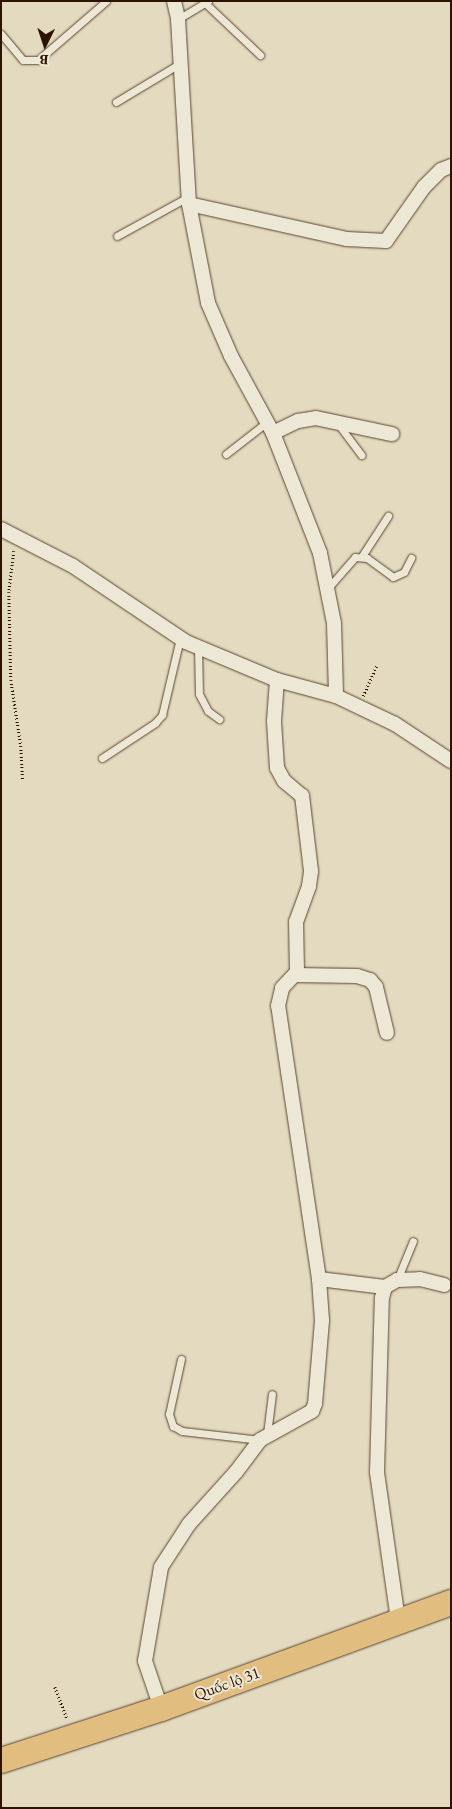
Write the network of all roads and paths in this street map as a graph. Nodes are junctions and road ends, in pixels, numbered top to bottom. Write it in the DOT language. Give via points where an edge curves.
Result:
graph roads {
  1 [pos="106,1"];
  2 [pos="174,1"];
  3 [pos="206,2"];
  4 [pos="178,19"];
  5 [pos="1,34"];
  6 [pos="260,55"];
  7 [pos="181,63"];
  8 [pos="116,102"];
  9 [pos="451,166"];
  10 [pos="189,201"];
  11 [pos="117,236"];
  12 [pos="337,422"];
  13 [pos="270,427"];
  14 [pos="392,434"];
  15 [pos="226,454"];
  16 [pos="361,455"];
  17 [pos="388,516"];
  18 [pos="1,529"];
  19 [pos="16,534"];
  20 [pos="362,556"];
  21 [pos="411,558"];
  22 [pos="328,588"];
  23 [pos="180,638"];
  24 [pos="198,647"];
  25 [pos="376,665"];
  26 [pos="277,680"];
  27 [pos="336,696"];
  28 [pos="358,707"];
  29 [pos="219,719"];
  30 [pos="102,758"];
  31 [pos="451,761"];
  32 [pos="22,780"];
  33 [pos="295,975"];
  34 [pos="387,1033"];
  35 [pos="413,1241"];
  36 [pos="319,1279"];
  37 [pos="391,1283"];
  38 [pos="444,1285"];
  39 [pos="181,1359"];
  40 [pos="272,1394"];
  41 [pos="264,1437"];
  42 [pos="451,1602"];
  43 [pos="398,1620"];
  44 [pos="55,1687"];
  45 [pos="161,1708"];
  46 [pos="73,1735"];
  47 [pos="1,1760"];
  1 -- 5 [label="lane" via="38,60 23,60"];
  2 -- 4 [label="street"];
  3 -- 4 [label="lane"];
  3 -- 6 [label="lane"];
  4 -- 7 [label="street"];
  7 -- 8 [label="lane"];
  7 -- 10 [label="street"];
  9 -- 10 [label="street" via="424,186 386,241 347,239"];
  10 -- 11 [label="lane"];
  10 -- 13 [label="street" via="208,303 231,356"];
  12 -- 13 [label="street" via="306,419"];
  12 -- 14 [label="street"];
  12 -- 16 [label="lane"];
  13 -- 15 [label="lane"];
  13 -- 22 [label="street" via="317,545"];
  17 -- 20 [label="lane"];
  18 -- 19 [label="street"];
  19 -- 23 [label="street" via="73,566"];
  19 -- 32 [label="path" via="9,592 11,680 21,746"];
  20 -- 21 [label="lane" via="393,577 404,572"];
  20 -- 22 [label="lane" via="353,558"];
  22 -- 27 [label="street" via="334,623"];
  23 -- 24 [label="street"];
  23 -- 30 [label="lane" via="162,714 155,723"];
  24 -- 26 [label="street"];
  24 -- 29 [label="lane" via="198,694 208,710"];
  25 -- 28 [label="path"];
  26 -- 27 [label="street"];
  26 -- 33 [label="street" via="274,721 277,768 284,781 302,796 310,871 309,886 296,922 298,968"];
  27 -- 28 [label="street"];
  28 -- 31 [label="street" via="395,724"];
  33 -- 34 [label="street" via="367,978 376,987"];
  33 -- 36 [label="street" via="282,988 278,1006"];
  35 -- 37 [label="lane"];
  36 -- 37 [label="street"];
  36 -- 41 [label="street" via="322,1320 315,1404 312,1410"];
  37 -- 38 [label="street" via="420,1279"];
  37 -- 43 [label="street" via="382,1298 377,1472"];
  39 -- 41 [label="lane" via="169,1414 173,1426 182,1431"];
  40 -- 41 [label="lane"];
  41 -- 45 [label="street" via="189,1524 161,1567 145,1654"];
  42 -- 43 [label="highway, Quốc lộ 31"];
  43 -- 45 [label="highway, Quốc lộ 31"];
  44 -- 46 [label="path"];
  45 -- 46 [label="highway, Quốc lộ 31"];
  46 -- 47 [label="highway, Quốc lộ 31"];
}
